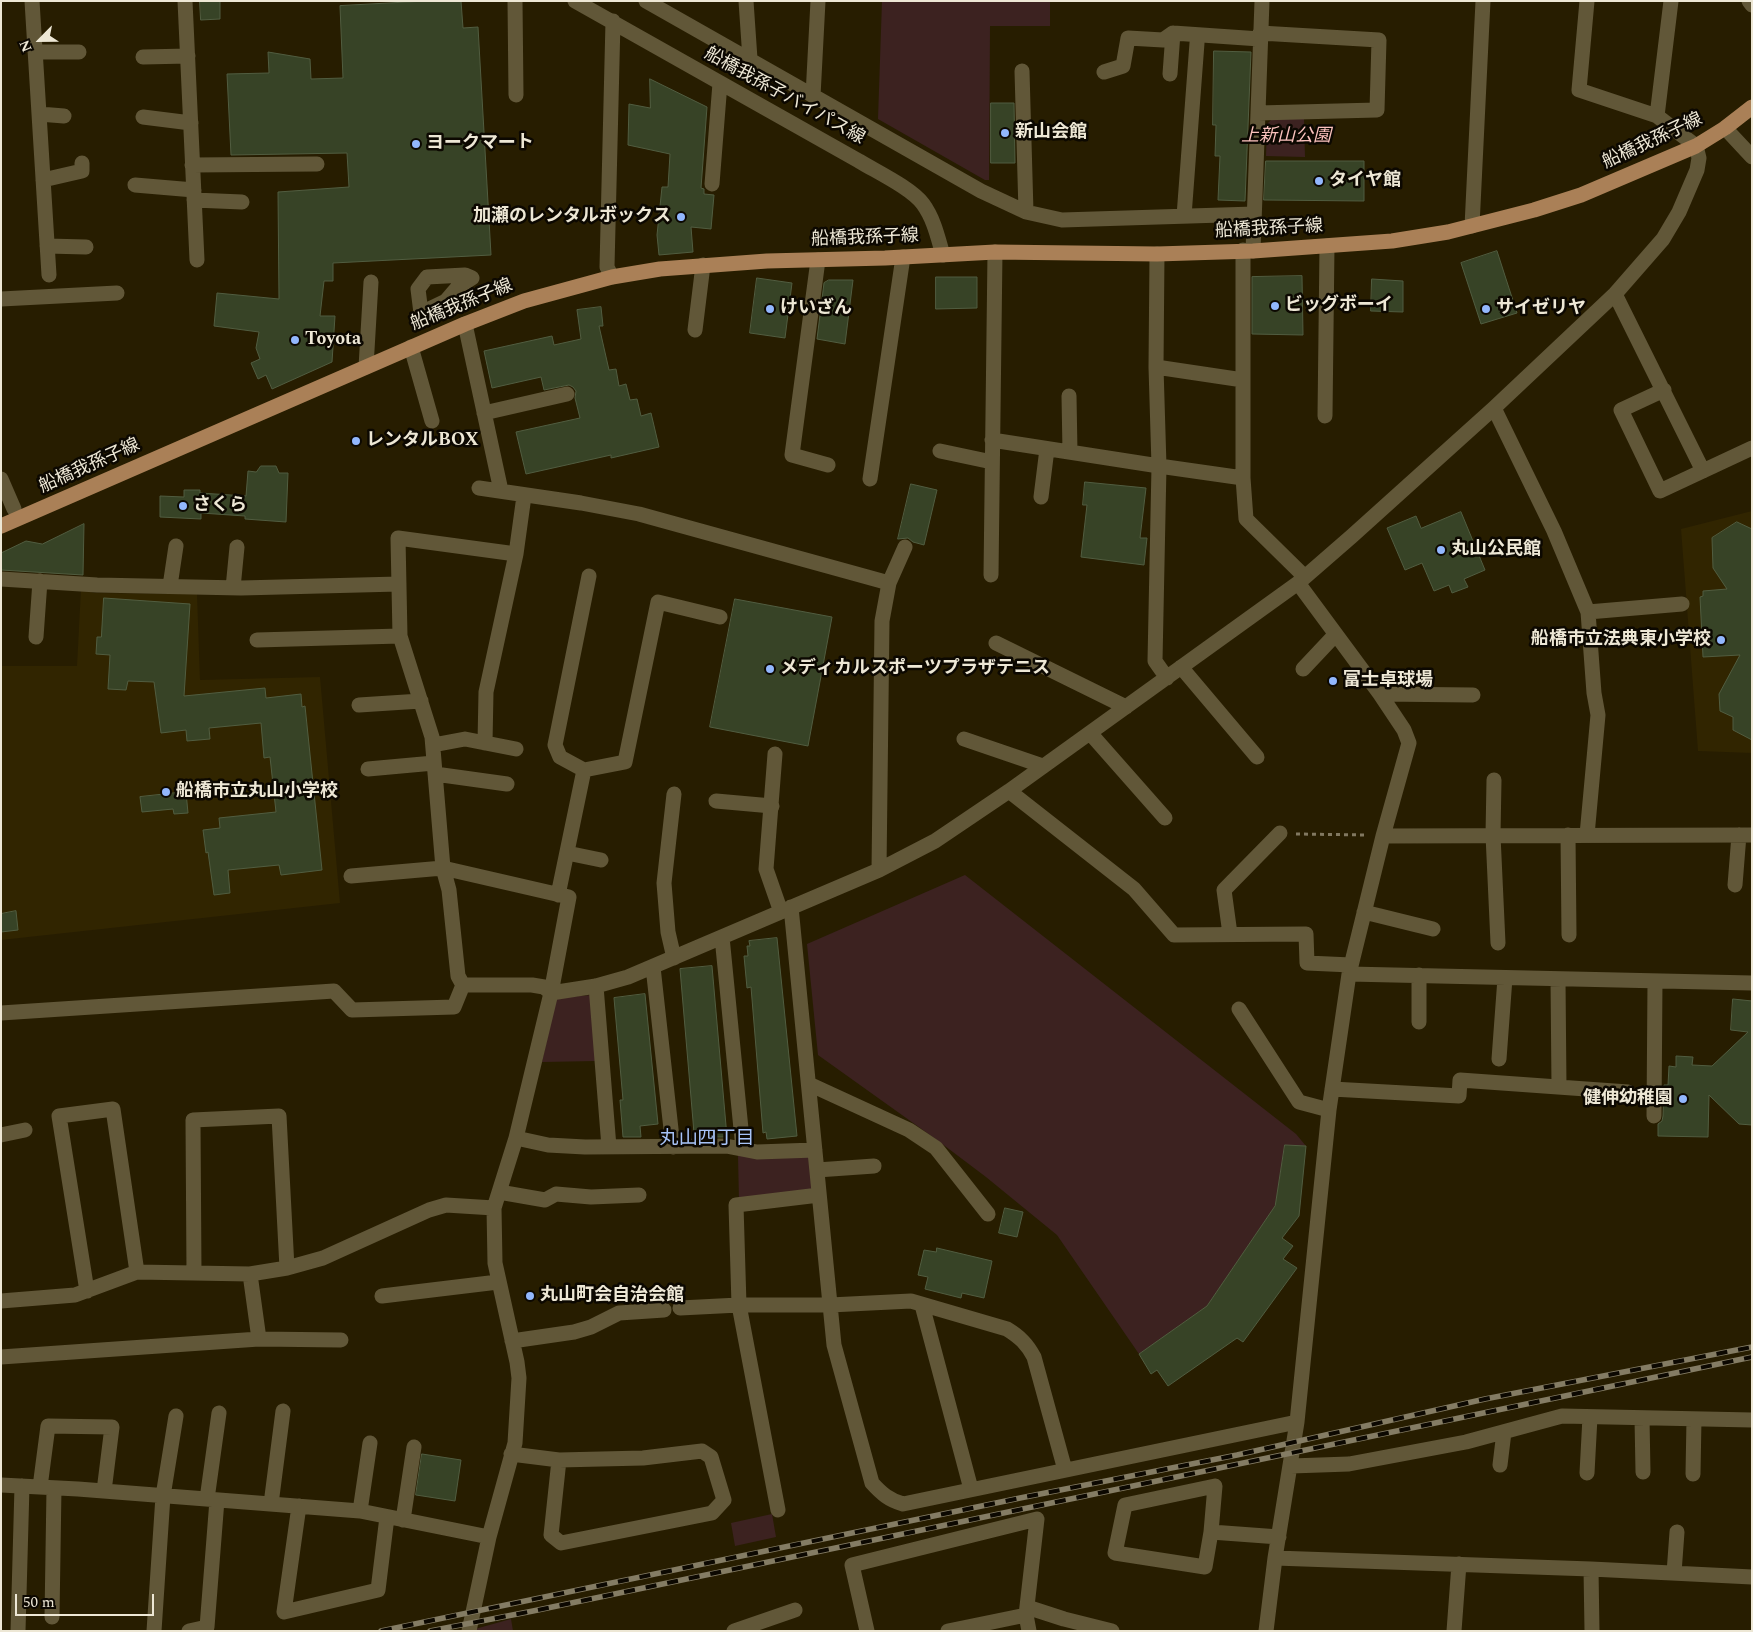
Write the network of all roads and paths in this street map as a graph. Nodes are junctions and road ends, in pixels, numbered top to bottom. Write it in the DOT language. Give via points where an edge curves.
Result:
graph roads {
  1 [pos="32,1"];
  2 [pos="185,1"];
  3 [pos="514,1"];
  4 [pos="575,1"];
  5 [pos="646,1"];
  6 [pos="746,1"];
  7 [pos="818,1"];
  8 [pos="1262,1"];
  9 [pos="1483,1"];
  10 [pos="1587,1"];
  11 [pos="1671,1"];
  12 [pos="1749,1"];
  13 [pos="1752,4"];
  14 [pos="613,21"];
  15 [pos="1173,33"];
  16 [pos="1260,36"];
  17 [pos="1198,43"];
  18 [pos="35,52"];
  19 [pos="79,52"];
  20 [pos="188,56"];
  21 [pos="143,57"];
  22 [pos="750,59"];
  23 [pos="1022,71"];
  24 [pos="1104,72"];
  25 [pos="1170,74"];
  26 [pos="720,83"];
  27 [pos="516,95"];
  28 [pos="813,96"];
  29 [pos="1752,107"];
  30 [pos="1258,113"];
  31 [pos="40,114"];
  32 [pos="64,116"];
  33 [pos="1657,116"];
  34 [pos="143,117"];
  35 [pos="191,123"];
  36 [pos="1725,128"];
  37 [pos="1696,146"];
  38 [pos="1752,157"];
  39 [pos="82,162"];
  40 [pos="317,164"];
  41 [pos="192,165"];
  42 [pos="43,180"];
  43 [pos="135,184"];
  44 [pos="712,184"];
  45 [pos="194,195"];
  46 [pos="242,202"];
  47 [pos="1026,212"];
  48 [pos="1254,214"];
  49 [pos="1184,216"];
  50 [pos="1472,226"];
  51 [pos="48,246"];
  52 [pos="1327,246"];
  53 [pos="86,247"];
  54 [pos="1248,250"];
  55 [pos="995,252"];
  56 [pos="1157,254"];
  57 [pos="943,255"];
  58 [pos="903,257"];
  59 [pos="197,260"];
  60 [pos="818,260"];
  61 [pos="703,265"];
  62 [pos="49,275"];
  63 [pos="612,277"];
  64 [pos="371,282"];
  65 [pos="118,293"];
  66 [pos="1615,294"];
  67 [pos="1,299"];
  68 [pos="464,324"];
  69 [pos="695,330"];
  70 [pos="411,347"];
  71 [pos="366,367"];
  72 [pos="1156,367"];
  73 [pos="1243,380"];
  74 [pos="1664,390"];
  75 [pos="567,394"];
  76 [pos="1069,396"];
  77 [pos="1494,408"];
  78 [pos="484,413"];
  79 [pos="1325,416"];
  80 [pos="432,421"];
  81 [pos="992,440"];
  82 [pos="1047,448"];
  83 [pos="1752,448"];
  84 [pos="940,451"];
  85 [pos="1070,452"];
  86 [pos="992,462"];
  87 [pos="828,465"];
  88 [pos="1159,466"];
  89 [pos="1703,471"];
  90 [pos="1243,478"];
  91 [pos="870,479"];
  92 [pos="1,480"];
  93 [pos="500,486"];
  94 [pos="480,488"];
  95 [pos="524,496"];
  96 [pos="1041,497"];
  97 [pos="14,509"];
  98 [pos="1,526"];
  99 [pos="176,546"];
  100 [pos="237,546"];
  101 [pos="904,547"];
  102 [pos="516,554"];
  103 [pos="991,575"];
  104 [pos="589,576"];
  105 [pos="1,579"];
  106 [pos="1301,580"];
  107 [pos="40,581"];
  108 [pos="889,583"];
  109 [pos="399,584"];
  110 [pos="170,586"];
  111 [pos="233,588"];
  112 [pos="1682,604"];
  113 [pos="1588,612"];
  114 [pos="720,617"];
  115 [pos="1335,635"];
  116 [pos="400,636"];
  117 [pos="36,637"];
  118 [pos="258,640"];
  119 [pos="996,643"];
  120 [pos="1181,668"];
  121 [pos="1303,669"];
  122 [pos="1166,678"];
  123 [pos="1380,694"];
  124 [pos="1473,695"];
  125 [pos="420,700"];
  126 [pos="359,705"];
  127 [pos="1126,707"];
  128 [pos="1090,733"];
  129 [pos="964,739"];
  130 [pos="485,743"];
  131 [pos="432,744"];
  132 [pos="516,749"];
  133 [pos="776,754"];
  134 [pos="1257,757"];
  135 [pos="1043,766"];
  136 [pos="368,768"];
  137 [pos="434,768"];
  138 [pos="584,770"];
  139 [pos="1494,780"];
  140 [pos="507,784"];
  141 [pos="1009,791"];
  142 [pos="674,794"];
  143 [pos="716,801"];
  144 [pos="772,806"];
  145 [pos="1165,818"];
  146 [pos="1280,833"];
  147 [pos="1493,835"];
  148 [pos="1568,835"];
  149 [pos="1587,835"];
  150 [pos="1746,835"];
  151 [pos="1383,836"];
  152 [pos="567,853"];
  153 [pos="601,860"];
  154 [pos="443,868"];
  155 [pos="879,870"];
  156 [pos="351,876"];
  157 [pos="1735,885"];
  158 [pos="558,895"];
  159 [pos="786,910"];
  160 [pos="1364,912"];
  161 [pos="1433,929"];
  162 [pos="1230,934"];
  163 [pos="1569,935"];
  164 [pos="722,937"];
  165 [pos="1498,942"];
  166 [pos="674,958"];
  167 [pos="653,967"];
  168 [pos="1350,970"];
  169 [pos="1419,975"];
  170 [pos="1506,978"];
  171 [pos="1558,979"];
  172 [pos="1656,981"];
  173 [pos="1752,983"];
  174 [pos="463,985"];
  175 [pos="596,986"];
  176 [pos="551,993"];
  177 [pos="1240,1009"];
  178 [pos="1,1013"];
  179 [pos="1419,1022"];
  180 [pos="1499,1059"];
  181 [pos="809,1084"];
  182 [pos="1559,1087"];
  183 [pos="1332,1089"];
  184 [pos="1628,1092"];
  185 [pos="1329,1110"];
  186 [pos="1654,1116"];
  187 [pos="25,1130"];
  188 [pos="1,1134"];
  189 [pos="516,1138"];
  190 [pos="674,1146"];
  191 [pos="610,1147"];
  192 [pos="743,1150"];
  193 [pos="815,1150"];
  194 [pos="874,1166"];
  195 [pos="817,1170"];
  196 [pos="499,1192"];
  197 [pos="639,1195"];
  198 [pos="820,1195"];
  199 [pos="494,1208"];
  200 [pos="988,1214"];
  201 [pos="288,1268"];
  202 [pos="137,1272"];
  203 [pos="194,1273"];
  204 [pos="250,1274"];
  205 [pos="498,1282"];
  206 [pos="87,1291"];
  207 [pos="382,1296"];
  208 [pos="1,1301"];
  209 [pos="922,1304"];
  210 [pos="739,1305"];
  211 [pos="830,1305"];
  212 [pos="680,1308"];
  213 [pos="664,1310"];
  214 [pos="259,1339"];
  215 [pos="341,1340"];
  216 [pos="512,1341"];
  217 [pos="1,1357"];
  218 [pos="284,1411"];
  219 [pos="219,1413"];
  220 [pos="176,1416"];
  221 [pos="1590,1417"];
  222 [pos="1642,1418"];
  223 [pos="1694,1419"];
  224 [pos="1752,1420"];
  225 [pos="1298,1422"];
  226 [pos="1504,1432"];
  227 [pos="370,1443"];
  228 [pos="414,1447"];
  229 [pos="511,1454"];
  230 [pos="559,1460"];
  231 [pos="1500,1465"];
  232 [pos="1291,1466"];
  233 [pos="1065,1470"];
  234 [pos="1643,1472"];
  235 [pos="1587,1473"];
  236 [pos="1693,1474"];
  237 [pos="1,1485"];
  238 [pos="22,1486"];
  239 [pos="47,1487"];
  240 [pos="971,1489"];
  241 [pos="104,1491"];
  242 [pos="163,1496"];
  243 [pos="212,1500"];
  244 [pos="271,1504"];
  245 [pos="299,1506"];
  246 [pos="778,1510"];
  247 [pos="360,1511"];
  248 [pos="386,1516"];
  249 [pos="403,1520"];
  250 [pos="1211,1532"];
  251 [pos="1677,1532"];
  252 [pos="489,1537"];
  253 [pos="1279,1537"];
  254 [pos="1275,1558"];
  255 [pos="1459,1564"];
  256 [pos="1591,1569"];
  257 [pos="1674,1573"];
  258 [pos="1752,1577"];
  259 [pos="795,1610"];
  260 [pos="1026,1611"];
  261 [pos="52,1617"];
  262 [pos="18,1631"];
  263 [pos="154,1631"];
  264 [pos="189,1631"];
  265 [pos="469,1631"];
  266 [pos="734,1631"];
  267 [pos="867,1631"];
  268 [pos="948,1631"];
  269 [pos="1029,1631"];
  270 [pos="1112,1631"];
  271 [pos="1266,1631"];
  272 [pos="1454,1631"];
  273 [pos="1592,1631"];
  1 -- 18 [label="street"];
  2 -- 20 [label="street"];
  3 -- 27 [label="street"];
  4 -- 14 [label="street, 船橋我孫子バイパス線"];
  5 -- 22 [label="street"];
  6 -- 22 [label="street"];
  7 -- 28 [label="street"];
  8 -- 16 [label="street"];
  9 -- 50 [label="street"];
  10 -- 33 [label="street" via="1579,90"];
  11 -- 33 [label="street"];
  12 -- 13 [label="street"];
  14 -- 26 [label="street, 船橋我孫子バイパス線"];
  14 -- 63 [label="street" via="607,267"];
  15 -- 16 [label="street"];
  15 -- 24 [label="street" via="1163,40 1128,38 1123,66"];
  15 -- 25 [label="street"];
  16 -- 30 [label="street"];
  16 -- 30 [label="street" via="1379,40 1377,110"];
  17 -- 49 [label="street"];
  18 -- 19 [label="street"];
  18 -- 31 [label="street"];
  20 -- 21 [label="street"];
  20 -- 35 [label="street"];
  22 -- 28 [label="street"];
  23 -- 47 [label="street"];
  26 -- 44 [label="street"];
  26 -- 57 [label="street, 船橋我孫子バイパス線" via="905,189 926,209"];
  28 -- 47 [label="street" via="982,191"];
  29 -- 36 [label="main road, 船橋我孫子線"];
  30 -- 48 [label="street"];
  31 -- 32 [label="street"];
  31 -- 42 [label="street"];
  33 -- 37 [label="street"];
  34 -- 35 [label="street"];
  35 -- 41 [label="street"];
  36 -- 37 [label="main road, 船橋我孫子線"];
  36 -- 38 [label="street"];
  37 -- 50 [label="main road, 船橋我孫子線" via="1581,195"];
  37 -- 66 [label="street" via="1697,170 1679,212 1663,239"];
  39 -- 42 [label="street" via="82,171"];
  40 -- 41 [label="street"];
  41 -- 45 [label="street"];
  42 -- 51 [label="street"];
  43 -- 45 [label="street"];
  45 -- 46 [label="street"];
  45 -- 59 [label="street"];
  47 -- 49 [label="street" via="1062,220"];
  48 -- 49 [label="street"];
  48 -- 54 [label="street"];
  50 -- 52 [label="main road, 船橋我孫子線" via="1392,241"];
  51 -- 53 [label="street"];
  51 -- 62 [label="street"];
  52 -- 54 [label="main road, 船橋我孫子線"];
  52 -- 79 [label="street"];
  54 -- 56 [label="main road, 船橋我孫子線"];
  54 -- 73 [label="street"];
  55 -- 56 [label="main road, 船橋我孫子線"];
  55 -- 57 [label="main road, 船橋我孫子線"];
  55 -- 81 [label="street"];
  56 -- 72 [label="street"];
  57 -- 58 [label="main road, 船橋我孫子線"];
  58 -- 60 [label="main road, 船橋我孫子線"];
  58 -- 91 [label="street"];
  60 -- 61 [label="main road, 船橋我孫子線"];
  60 -- 87 [label="street" via="792,455"];
  61 -- 63 [label="main road, 船橋我孫子線"];
  61 -- 69 [label="street"];
  63 -- 68 [label="main road, 船橋我孫子線" via="524,301"];
  64 -- 71 [label="street"];
  65 -- 67 [label="street"];
  66 -- 74 [label="street"];
  66 -- 77 [label="street"];
  68 -- 70 [label="main road, 船橋我孫子線"];
  68 -- 78 [label="street"];
  70 -- 71 [label="main road, 船橋我孫子線"];
  70 -- 80 [label="street"];
  71 -- 98 [label="main road, 船橋我孫子線"];
  72 -- 73 [label="street"];
  72 -- 88 [label="street"];
  73 -- 90 [label="street"];
  74 -- 89 [label="street"];
  74 -- 89 [label="street" via="1622,410 1660,491"];
  75 -- 78 [label="street"];
  76 -- 85 [label="street"];
  77 -- 106 [label="street"];
  77 -- 113 [label="street" via="1554,531"];
  78 -- 93 [label="street"];
  81 -- 82 [label="street"];
  81 -- 86 [label="street"];
  82 -- 85 [label="street"];
  82 -- 96 [label="street"];
  83 -- 89 [label="street"];
  84 -- 86 [label="street"];
  85 -- 88 [label="street"];
  86 -- 103 [label="street"];
  88 -- 90 [label="street"];
  88 -- 122 [label="street" via="1155,661"];
  90 -- 106 [label="street" via="1246,519"];
  92 -- 97 [label="street"];
  94 -- 95 [label="street"];
  95 -- 102 [label="street"];
  95 -- 108 [label="street" via="639,514"];
  99 -- 110 [label="street"];
  100 -- 111 [label="street"];
  101 -- 108 [label="street"];
  102 -- 109 [label="street" via="398,538"];
  102 -- 130 [label="street" via="486,692"];
  104 -- 138 [label="street" via="555,744 560,757"];
  105 -- 107 [label="street"];
  106 -- 115 [label="street"];
  106 -- 120 [label="street"];
  107 -- 110 [label="street"];
  107 -- 117 [label="street"];
  108 -- 155 [label="street" via="882,621"];
  109 -- 111 [label="street"];
  109 -- 116 [label="street"];
  110 -- 111 [label="street"];
  112 -- 113 [label="street"];
  113 -- 149 [label="street" via="1598,715"];
  114 -- 138 [label="street" via="658,602 625,762"];
  115 -- 121 [label="street"];
  115 -- 123 [label="street"];
  116 -- 118 [label="street"];
  116 -- 125 [label="street"];
  119 -- 127 [label="street"];
  120 -- 122 [label="street"];
  120 -- 134 [label="street"];
  122 -- 127 [label="street"];
  123 -- 124 [label="street"];
  123 -- 151 [label="street" via="1409,743"];
  125 -- 126 [label="street"];
  125 -- 131 [label="street"];
  127 -- 128 [label="street"];
  128 -- 135 [label="street"];
  128 -- 145 [label="street"];
  129 -- 135 [label="street"];
  130 -- 131 [label="street" via="465,739"];
  130 -- 132 [label="street"];
  131 -- 137 [label="street"];
  133 -- 144 [label="street"];
  135 -- 141 [label="street"];
  136 -- 137 [label="street"];
  137 -- 140 [label="street"];
  137 -- 154 [label="street"];
  138 -- 152 [label="street"];
  139 -- 147 [label="street"];
  141 -- 155 [label="street" via="935,841"];
  141 -- 162 [label="street" via="1134,889 1174,935"];
  142 -- 166 [label="street" via="664,883 668,932"];
  143 -- 144 [label="street"];
  144 -- 159 [label="street" via="766,869"];
  146 -- 151 [label="path"];
  146 -- 162 [label="street" via="1224,890"];
  147 -- 148 [label="street"];
  147 -- 151 [label="street"];
  147 -- 165 [label="street"];
  148 -- 149 [label="street"];
  148 -- 163 [label="street"];
  149 -- 150 [label="street"];
  150 -- 157 [label="street"];
  151 -- 160 [label="street"];
  152 -- 153 [label="street"];
  152 -- 158 [label="street"];
  154 -- 156 [label="street"];
  154 -- 158 [label="street"];
  154 -- 174 [label="street" via="449,890 458,976"];
  155 -- 159 [label="street"];
  158 -- 176 [label="street" via="569,897"];
  159 -- 164 [label="street"];
  159 -- 181 [label="street"];
  160 -- 161 [label="street"];
  160 -- 168 [label="street"];
  162 -- 168 [label="street" via="1306,934 1307,962"];
  164 -- 166 [label="street"];
  164 -- 192 [label="street"];
  166 -- 167 [label="street"];
  167 -- 175 [label="street"];
  167 -- 190 [label="street"];
  168 -- 169 [label="street"];
  168 -- 183 [label="street"];
  169 -- 170 [label="street"];
  169 -- 179 [label="street"];
  170 -- 171 [label="street"];
  170 -- 180 [label="street"];
  171 -- 172 [label="street"];
  171 -- 182 [label="street"];
  172 -- 173 [label="street"];
  172 -- 186 [label="street"];
  174 -- 176 [label="street" via="532,985 544,987"];
  174 -- 178 [label="street" via="454,1008 352,1010 334,991"];
  175 -- 176 [label="street"];
  175 -- 191 [label="street"];
  176 -- 189 [label="street"];
  177 -- 185 [label="street" via="1299,1102"];
  181 -- 193 [label="street"];
  181 -- 200 [label="street" via="909,1130 936,1148"];
  182 -- 183 [label="street" via="1460,1080 1459,1096"];
  182 -- 184 [label="street"];
  183 -- 185 [label="street"];
  185 -- 225 [label="street"];
  187 -- 188 [label="street"];
  189 -- 191 [label="street" via="548,1145"];
  189 -- 196 [label="street"];
  190 -- 191 [label="street"];
  190 -- 192 [label="street" via="726,1146"];
  192 -- 193 [label="street"];
  193 -- 195 [label="street"];
  194 -- 195 [label="street"];
  195 -- 198 [label="street"];
  196 -- 197 [label="street" via="545,1200 556,1194 590,1197"];
  196 -- 199 [label="street"];
  198 -- 210 [label="street" via="736,1205"];
  198 -- 211 [label="street"];
  199 -- 201 [label="street" via="446,1206 429,1210 324,1258"];
  199 -- 205 [label="street" via="494,1257"];
  201 -- 203 [label="street" via="278,1116 193,1120"];
  201 -- 204 [label="street"];
  202 -- 203 [label="street"];
  202 -- 206 [label="street"];
  202 -- 206 [label="street" via="113,1109 59,1116"];
  203 -- 204 [label="street"];
  204 -- 214 [label="street"];
  205 -- 207 [label="street"];
  205 -- 216 [label="street"];
  206 -- 208 [label="street" via="75,1296"];
  209 -- 211 [label="street"];
  209 -- 233 [label="street" via="1007,1329 1028,1345"];
  209 -- 240 [label="street"];
  210 -- 211 [label="street"];
  210 -- 212 [label="street"];
  210 -- 246 [label="street"];
  211 -- 240 [label="street" via="834,1345 872,1483 884,1496 903,1504"];
  213 -- 216 [label="street" via="619,1313 574,1332"];
  214 -- 215 [label="street"];
  214 -- 217 [label="street"];
  216 -- 229 [label="street" via="519,1378 515,1443"];
  218 -- 244 [label="street"];
  219 -- 243 [label="street"];
  220 -- 242 [label="street"];
  221 -- 222 [label="street"];
  221 -- 226 [label="street" via="1562,1416"];
  221 -- 235 [label="street"];
  222 -- 223 [label="street"];
  222 -- 234 [label="street"];
  223 -- 224 [label="street"];
  223 -- 236 [label="street"];
  225 -- 232 [label="street"];
  225 -- 233 [label="street"];
  226 -- 231 [label="street"];
  226 -- 232 [label="street" via="1348,1464"];
  227 -- 247 [label="street"];
  228 -- 249 [label="street"];
  229 -- 230 [label="street"];
  229 -- 252 [label="street"];
  230 -- 230 [label="street" via="643,1458 702,1451 710,1457 724,1500 712,1513 561,1543 551,1535"];
  232 -- 253 [label="street"];
  233 -- 240 [label="street"];
  237 -- 238 [label="street"];
  238 -- 239 [label="street"];
  238 -- 262 [label="street"];
  239 -- 241 [label="street"];
  239 -- 241 [label="street" via="48,1426 112,1427"];
  239 -- 261 [label="street"];
  241 -- 242 [label="street"];
  242 -- 243 [label="street"];
  242 -- 263 [label="street"];
  243 -- 244 [label="street"];
  243 -- 264 [label="street" via="207,1626"];
  244 -- 245 [label="street"];
  245 -- 247 [label="street"];
  245 -- 248 [label="street" via="284,1612 378,1590"];
  247 -- 248 [label="street"];
  248 -- 249 [label="street"];
  249 -- 252 [label="street"];
  250 -- 250 [label="street" via="1205,1567 1115,1553 1125,1505 1215,1486"];
  250 -- 253 [label="street"];
  251 -- 257 [label="street"];
  252 -- 265 [label="street"];
  253 -- 254 [label="street"];
  254 -- 255 [label="street"];
  254 -- 271 [label="street"];
  255 -- 256 [label="street"];
  255 -- 272 [label="street"];
  256 -- 257 [label="street"];
  256 -- 273 [label="street"];
  257 -- 258 [label="street"];
  259 -- 266 [label="street"];
  260 -- 267 [label="street" via="1037,1519 852,1565"];
  260 -- 268 [label="street"];
  260 -- 269 [label="street"];
  260 -- 270 [label="street"];
}
